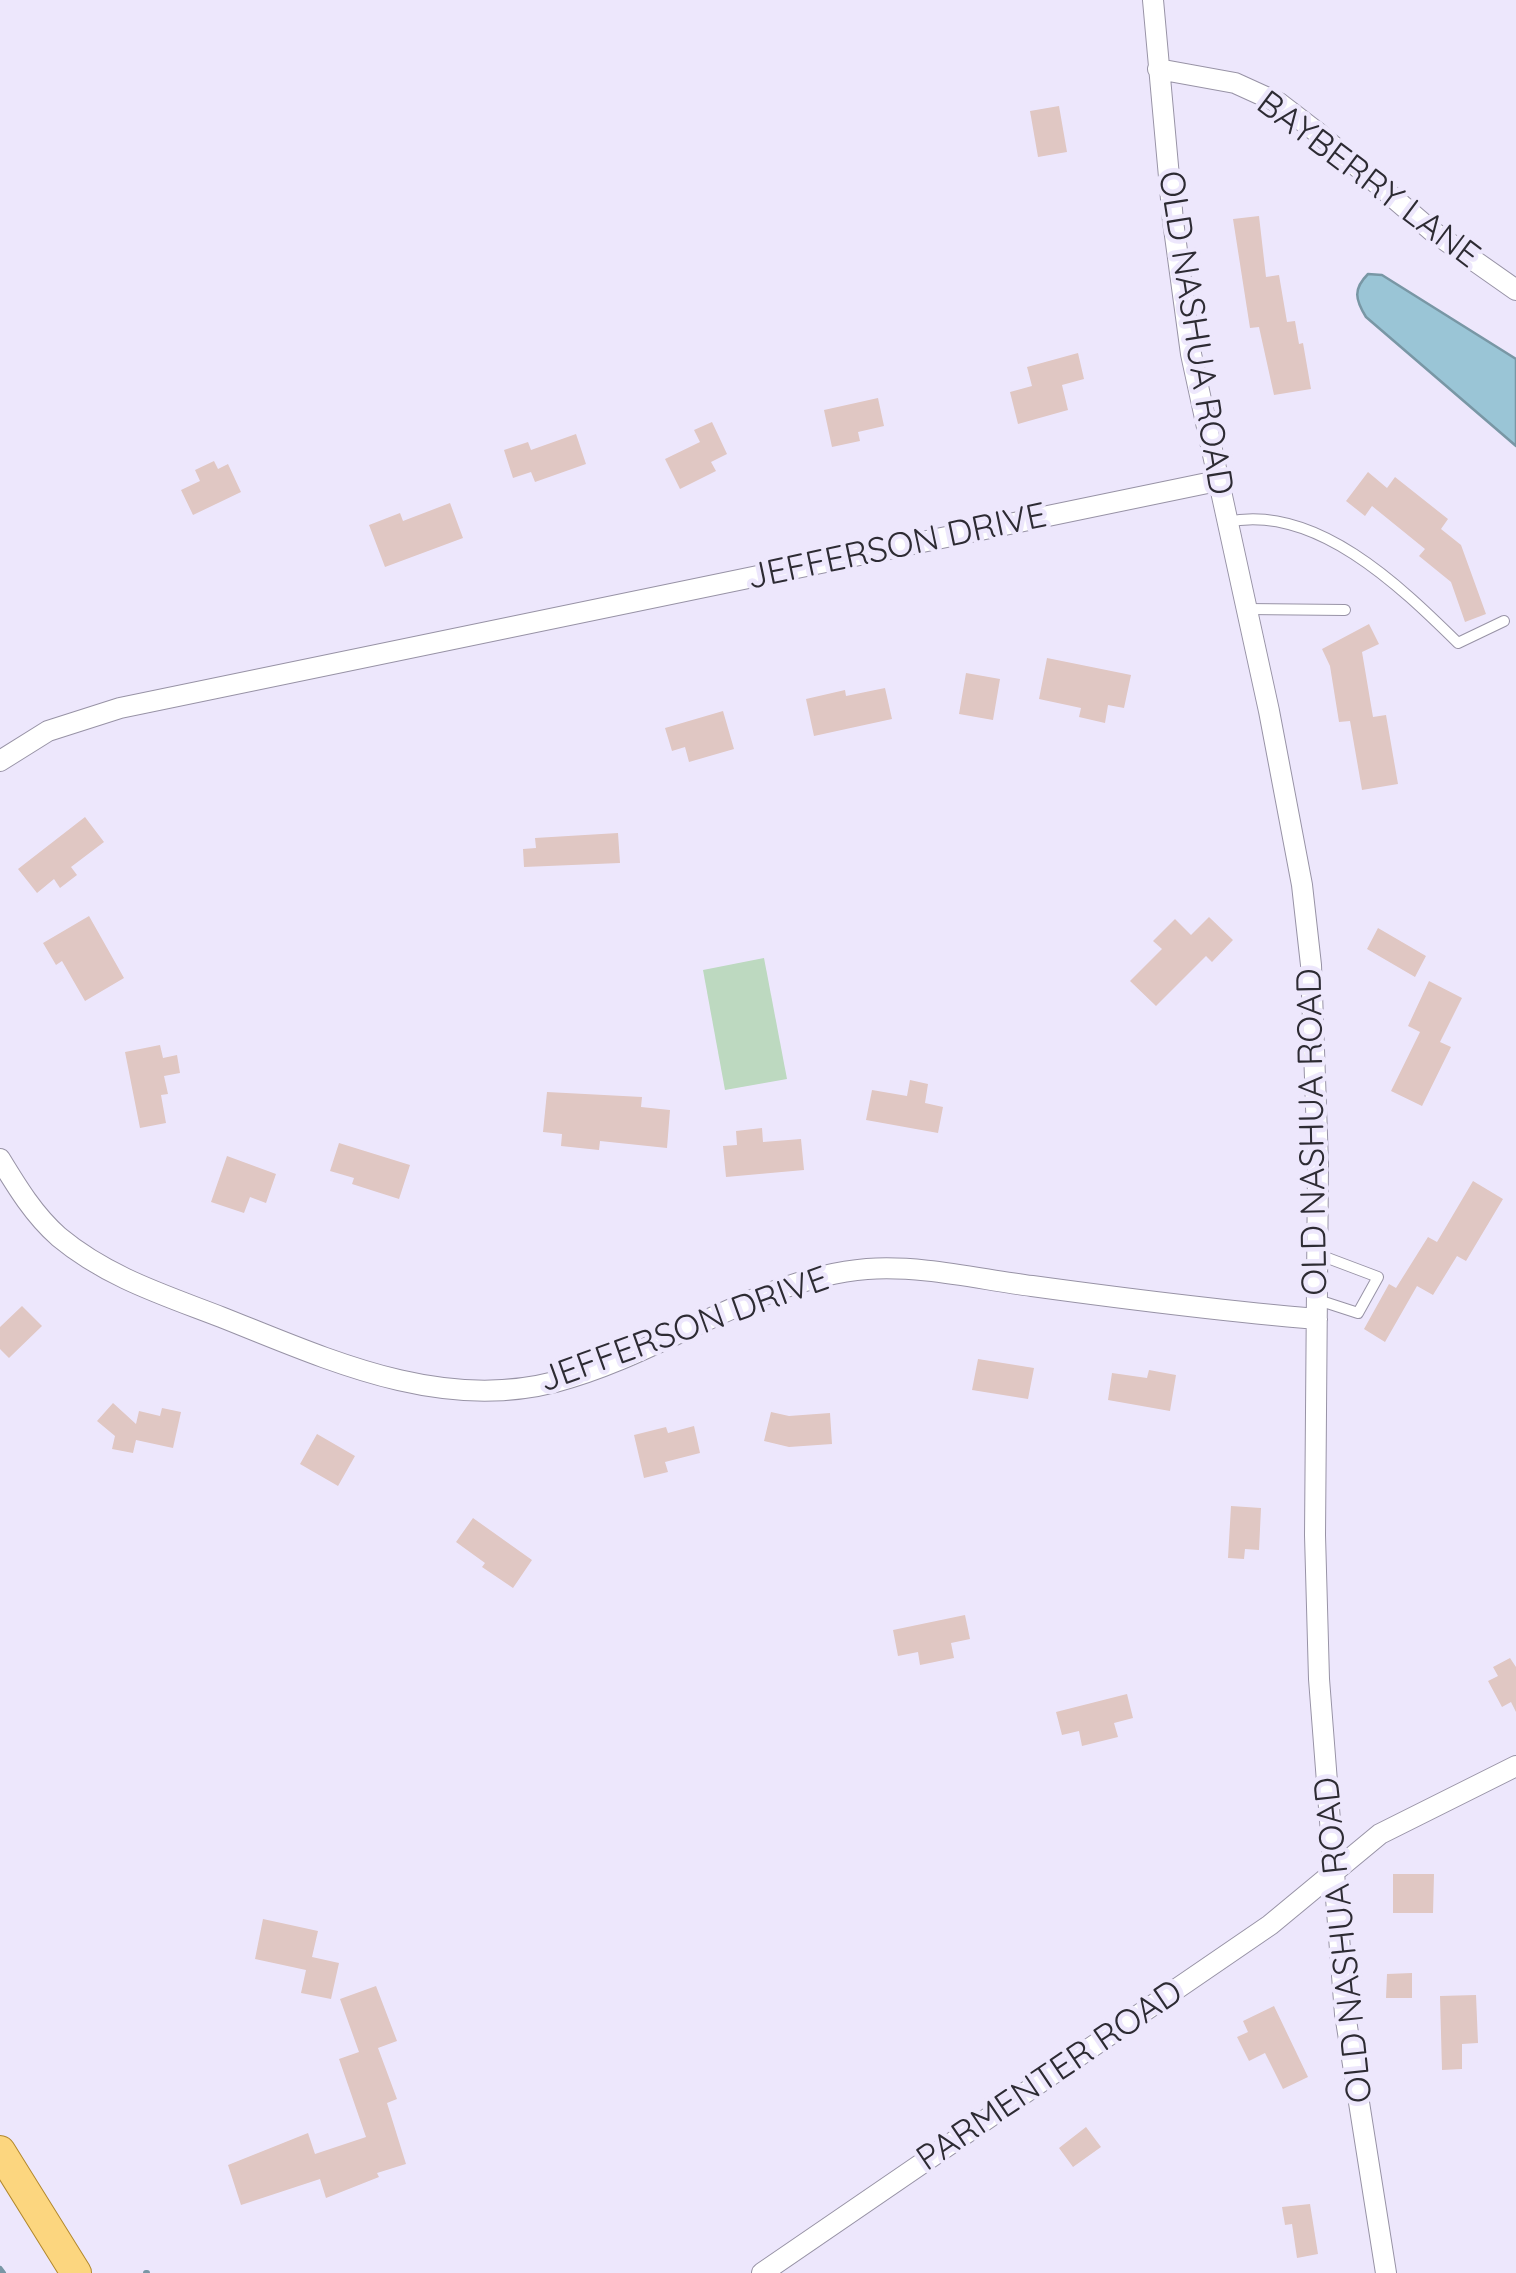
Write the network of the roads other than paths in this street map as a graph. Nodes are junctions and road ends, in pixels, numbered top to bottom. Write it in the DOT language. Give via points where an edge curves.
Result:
graph roads {
  1 [pos="1153,0"];
  2 [pos="1158,69"];
  3 [pos="1516,290"];
  4 [pos="1217,481"];
  5 [pos="1226,522"];
  6 [pos="1246,609"];
  7 [pos="1345,610"];
  8 [pos="1504,621"];
  9 [pos="0,761"];
  10 [pos="0,1159"];
  11 [pos="1317,1254"];
  12 [pos="1317,1310"];
  13 [pos="1516,1766"];
  14 [pos="1333,1873"];
  15 [pos="0,2151"];
  16 [pos="76,2273"];
  17 [pos="762,2273"];
  18 [pos="1386,2273"];
  1 -- 2 [label="street, OLD NASHUA ROAD"];
  2 -- 3 [label="street, BAYBERRY LANE" via="1235,83 1279,104 1432,231"];
  2 -- 4 [label="street, OLD NASHUA ROAD" via="1181,288"];
  4 -- 5 [label="street, OLD NASHUA ROAD"];
  4 -- 9 [label="street, JEFFERSON DRIVE" via="120,708 48,732"];
  5 -- 6 [label="street, OLD NASHUA ROAD"];
  5 -- 8 [label="lane" via="1252,517 1313,530 1400,585 1458,643"];
  6 -- 7 [label="lane"];
  6 -- 11 [label="street, OLD NASHUA ROAD" via="1295,846 1309,949"];
  10 -- 12 [label="street, JEFFERSON DRIVE" via="50,1228 122,1279 329,1359 434,1388 511,1391 561,1381 796,1284 869,1269 1216,1311"];
  11 -- 12 [label="street, OLD NASHUA ROAD"];
  11 -- 12 [label="lane" via="1378,1276 1358,1313"];
  12 -- 14 [label="street, OLD NASHUA ROAD" via="1315,1605"];
  13 -- 14 [label="street, PARMENTER ROAD" via="1380,1834"];
  14 -- 17 [label="street, PARMENTER ROAD" via="1255,1936"];
  14 -- 18 [label="street, OLD NASHUA ROAD" via="1346,2014"];
  15 -- 16 [label="main road"];
}
